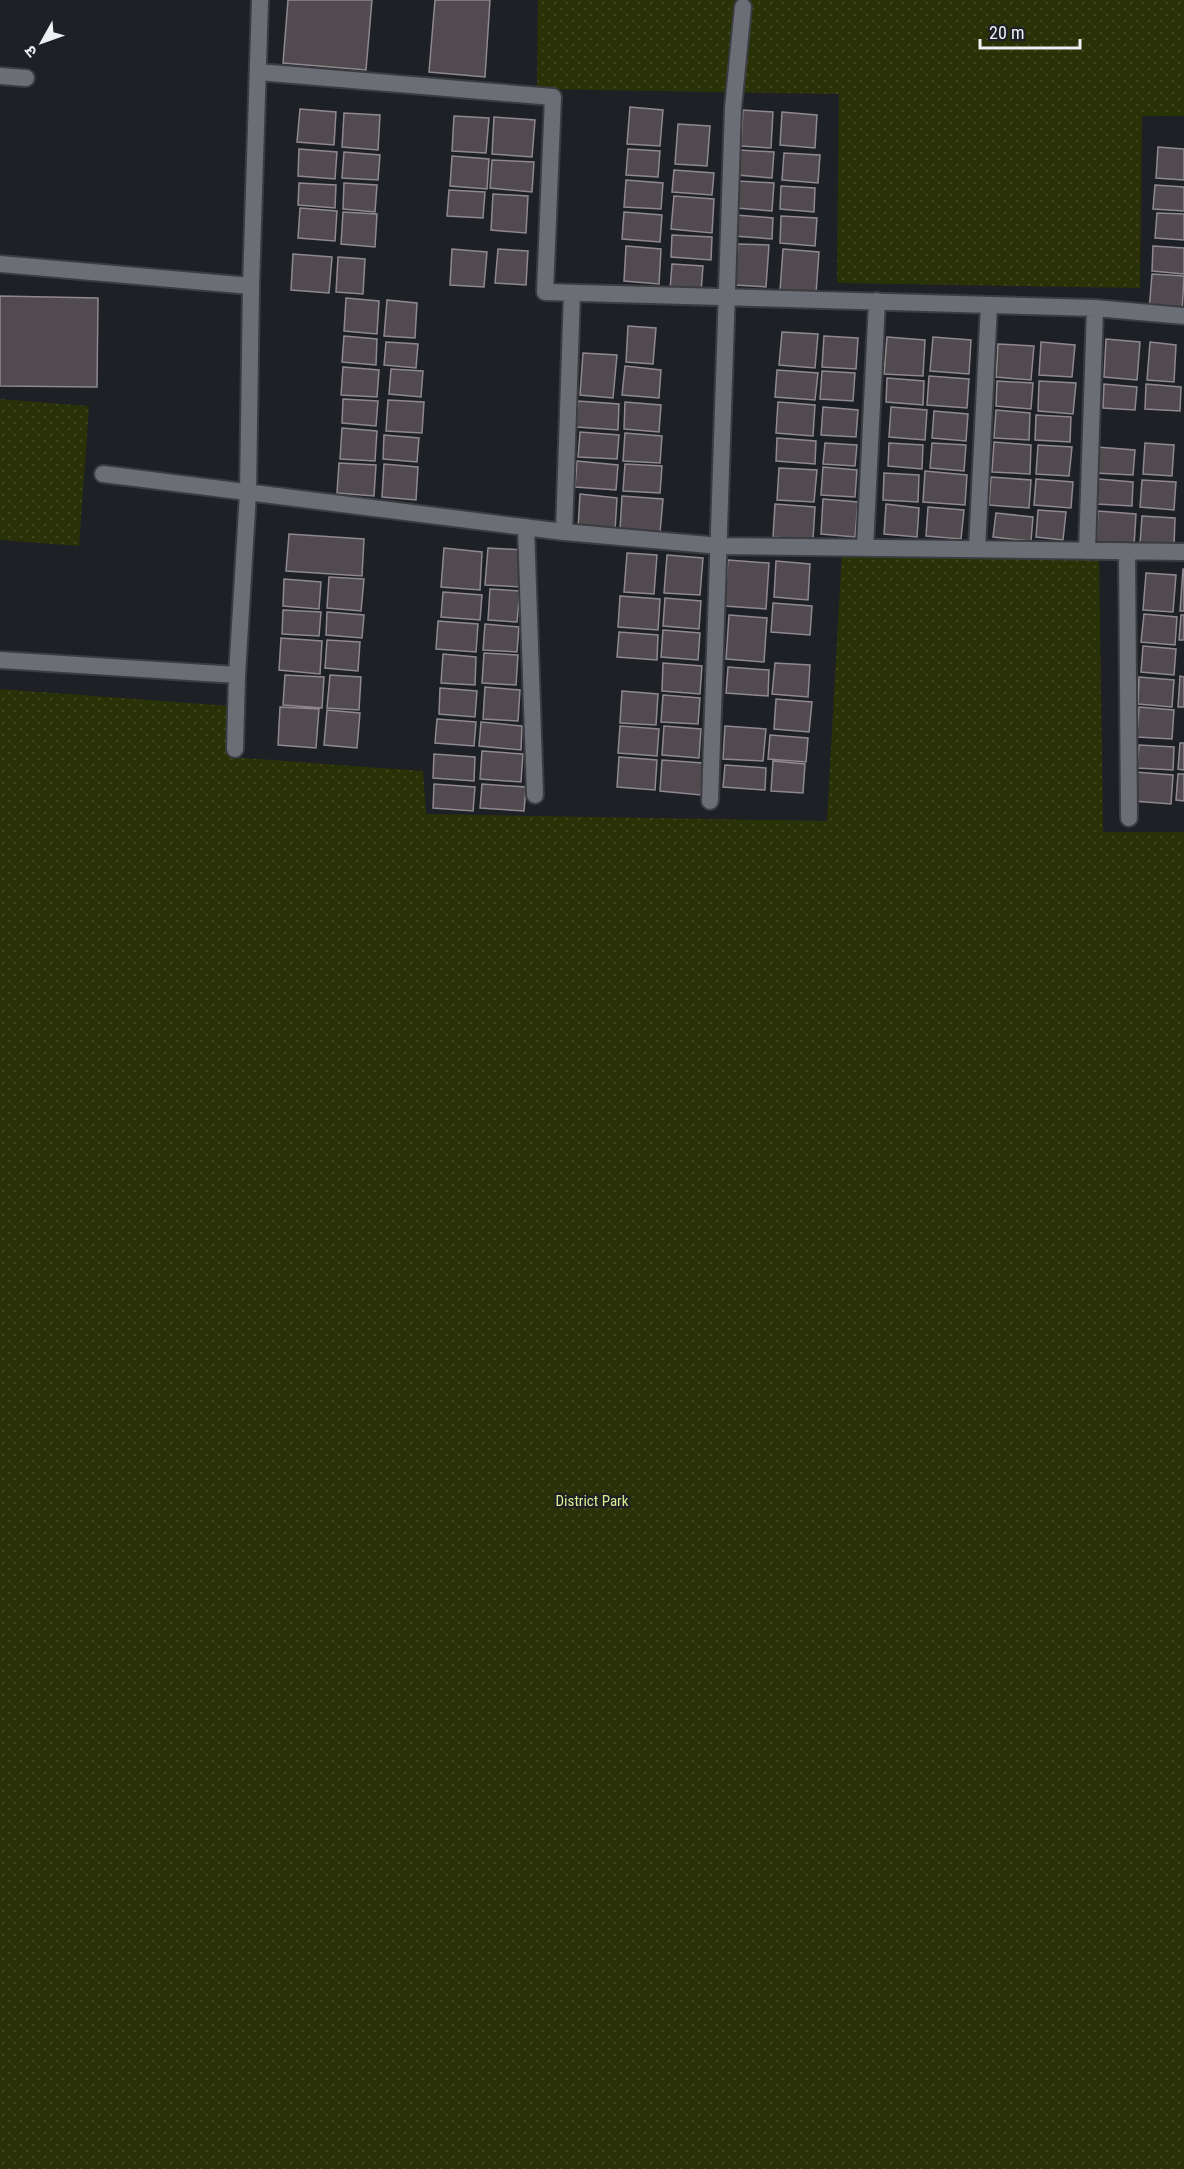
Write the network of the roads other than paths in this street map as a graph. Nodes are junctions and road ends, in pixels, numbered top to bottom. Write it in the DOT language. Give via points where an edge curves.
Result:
graph roads {
  1 [pos="260,0"];
  2 [pos="743,7"];
  3 [pos="258,72"];
  4 [pos="0,76"];
  5 [pos="26,78"];
  6 [pos="0,264"];
  7 [pos="250,286"];
  8 [pos="573,293"];
  9 [pos="726,297"];
  10 [pos="877,301"];
  11 [pos="989,305"];
  12 [pos="1095,308"];
  13 [pos="1184,316"];
  14 [pos="103,474"];
  15 [pos="248,493"];
  16 [pos="526,527"];
  17 [pos="564,532"];
  18 [pos="720,546"];
  19 [pos="865,548"];
  20 [pos="977,549"];
  21 [pos="1087,551"];
  22 [pos="1128,551"];
  23 [pos="1184,552"];
  24 [pos="0,660"];
  25 [pos="237,675"];
  26 [pos="235,748"];
  27 [pos="535,795"];
  28 [pos="710,801"];
  29 [pos="1129,818"];
  1 -- 3 [label="street"];
  2 -- 9 [label="street" via="733,108"];
  3 -- 7 [label="street"];
  3 -- 8 [label="street" via="554,97 545,292"];
  4 -- 5 [label="street"];
  6 -- 7 [label="street"];
  7 -- 15 [label="street"];
  8 -- 9 [label="street"];
  8 -- 17 [label="street"];
  9 -- 10 [label="street"];
  9 -- 18 [label="street"];
  10 -- 11 [label="street"];
  10 -- 19 [label="street"];
  11 -- 12 [label="street"];
  11 -- 20 [label="street"];
  12 -- 13 [label="street"];
  12 -- 21 [label="street"];
  14 -- 15 [label="street"];
  15 -- 16 [label="street"];
  15 -- 25 [label="street"];
  16 -- 17 [label="street"];
  16 -- 27 [label="street"];
  17 -- 18 [label="street"];
  18 -- 19 [label="street"];
  18 -- 28 [label="street"];
  19 -- 20 [label="street"];
  20 -- 21 [label="street"];
  21 -- 22 [label="street"];
  22 -- 23 [label="street"];
  22 -- 29 [label="street"];
  24 -- 25 [label="street"];
  25 -- 26 [label="street"];
}
